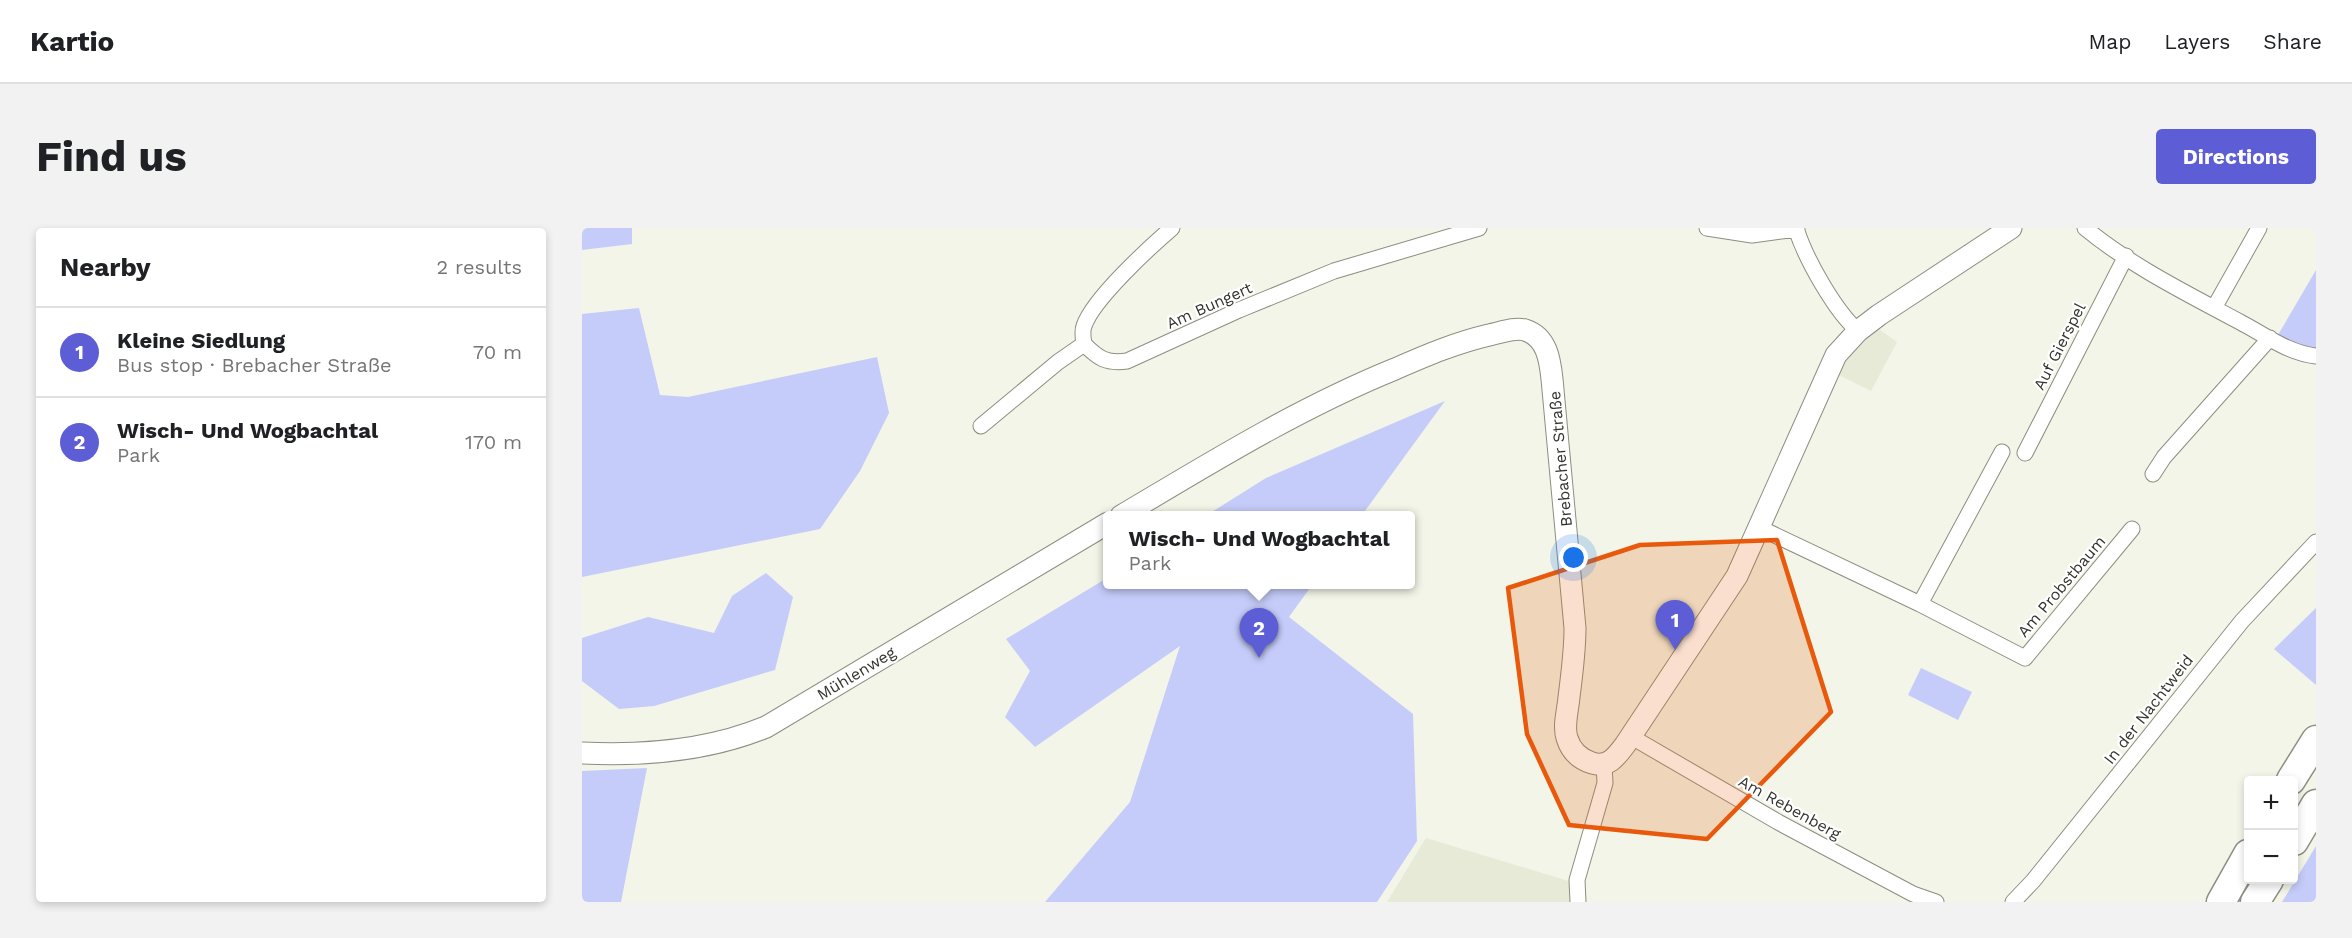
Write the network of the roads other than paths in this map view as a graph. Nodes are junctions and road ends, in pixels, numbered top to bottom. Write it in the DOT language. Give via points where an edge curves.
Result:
graph roads {
  1 [pos="1172,228"];
  2 [pos="1479,228"];
  3 [pos="1707,228"];
  4 [pos="1796,228"];
  5 [pos="2011,228"];
  6 [pos="2085,228"];
  7 [pos="2259,228"];
  8 [pos="2126,256"];
  9 [pos="2214,308"];
  10 [pos="1858,331"];
  11 [pos="2270,338"];
  12 [pos="1084,344"];
  13 [pos="2316,356"];
  14 [pos="981,426"];
  15 [pos="2001,452"];
  16 [pos="2025,453"];
  17 [pos="2153,474"];
  18 [pos="1129,511"];
  19 [pos="1103,525"];
  20 [pos="1760,528"];
  21 [pos="2132,529"];
  22 [pos="2316,542"];
  23 [pos="1920,604"];
  24 [pos="1630,736"];
  25 [pos="2316,740"];
  26 [pos="582,753"];
  27 [pos="1604,764"];
  28 [pos="2294,776"];
  29 [pos="2316,804"];
  30 [pos="2298,834"];
  31 [pos="2244,861"];
  32 [pos="2266,884"];
  33 [pos="1911,898"];
  34 [pos="1578,902"];
  35 [pos="1936,902"];
  36 [pos="2013,902"];
  37 [pos="2222,902"];
  38 [pos="2255,902"];
  1 -- 12 [label="street" via="1097,305 1083,327"];
  2 -- 12 [label="street, Am Bungert" via="1334,271 1126,361 1106,362"];
  3 -- 4 [label="street" via="1752,235"];
  4 -- 10 [label="street" via="1836,308"];
  5 -- 10 [label="street"];
  6 -- 8 [label="street"];
  7 -- 9 [label="street"];
  8 -- 9 [label="street"];
  8 -- 16 [label="street, Auf Gierspel"];
  9 -- 11 [label="street"];
  10 -- 20 [label="street" via="1836,355"];
  11 -- 13 [label="street" via="2294,351"];
  11 -- 17 [label="street"];
  12 -- 14 [label="street"];
  15 -- 23 [label="street"];
  18 -- 27 [label="street, Brebacher Straße" via="1357,384 1456,343 1513,330 1534,335 1542,342 1550,361 1574,610 1575,644 1566,737 1577,757"];
  19 -- 26 [label="street, Mühlenweg" via="766,727 726,742 683,750"];
  20 -- 23 [label="street, Am Probstbaum"];
  20 -- 24 [label="street" via="1737,576"];
  21 -- 23 [label="street, Am Probstbaum" via="2025,658"];
  22 -- 36 [label="street, In der Nachtweid" via="2242,621"];
  24 -- 27 [label="street" via="1619,753"];
  24 -- 33 [label="street, Am Rebenberg"];
  25 -- 28 [label="highway"];
  27 -- 34 [label="street" via="1605,783 1577,880"];
  29 -- 30 [label="highway"];
  31 -- 37 [label="highway"];
  32 -- 38 [label="highway"];
  33 -- 35 [label="street, Am Rebenberg"];
}
